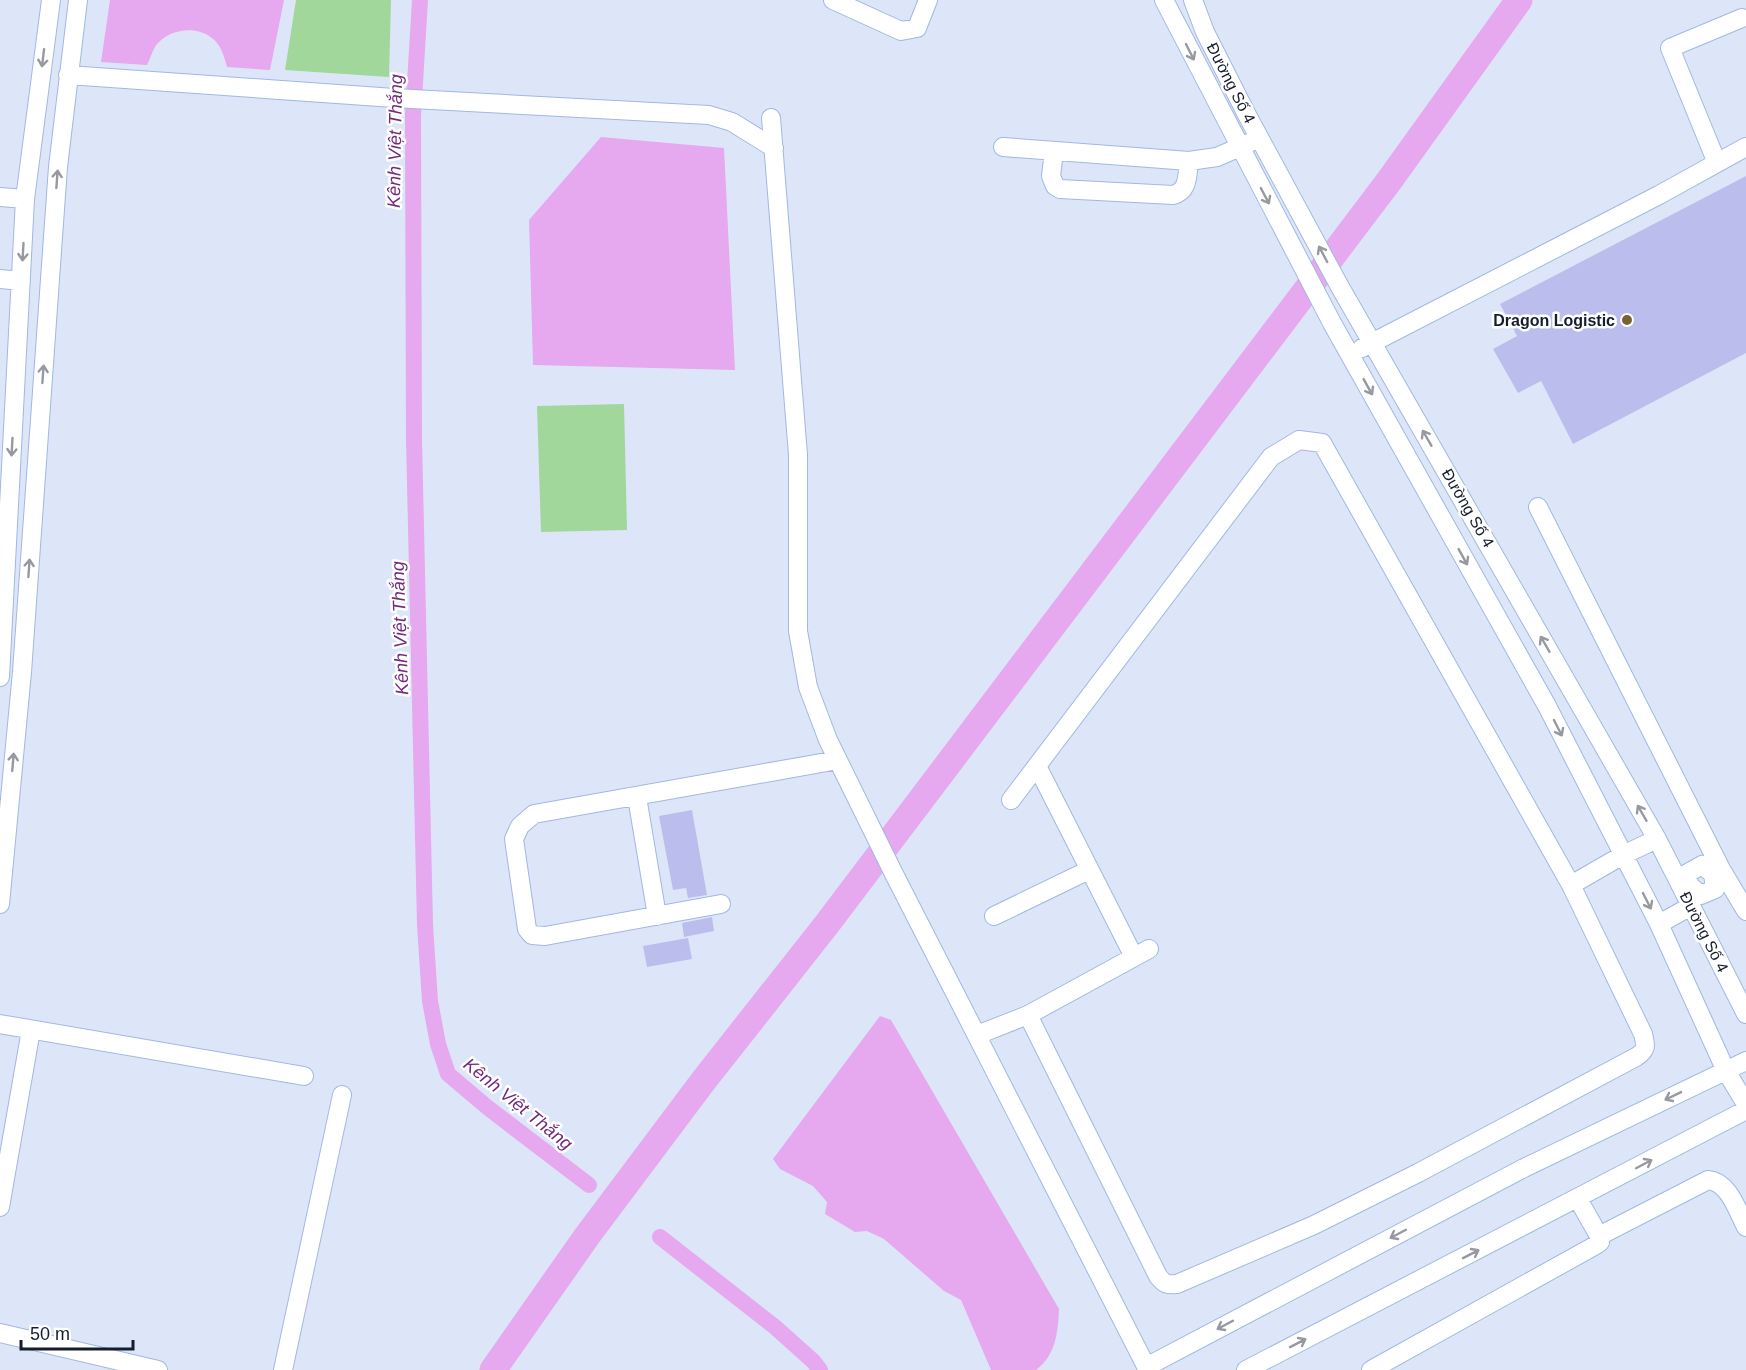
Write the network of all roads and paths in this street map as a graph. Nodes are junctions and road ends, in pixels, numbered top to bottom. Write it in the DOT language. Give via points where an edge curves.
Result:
graph roads {
  1 [pos="51,0"];
  2 [pos="78,0"];
  3 [pos="833,0"];
  4 [pos="928,0"];
  5 [pos="1164,0"];
  6 [pos="1193,0"];
  7 [pos="1742,18"];
  8 [pos="69,75"];
  9 [pos="771,118"];
  10 [pos="1260,138"];
  11 [pos="1003,147"];
  12 [pos="1746,147"];
  13 [pos="774,148"];
  14 [pos="1239,148"];
  15 [pos="1054,151"];
  16 [pos="1190,161"];
  17 [pos="1717,163"];
  18 [pos="0,197"];
  19 [pos="25,199"];
  20 [pos="0,279"];
  21 [pos="21,281"];
  22 [pos="1373,343"];
  23 [pos="1349,354"];
  24 [pos="1538,507"];
  25 [pos="0,678"];
  26 [pos="838,760"];
  27 [pos="1037,766"];
  28 [pos="637,797"];
  29 [pos="1011,800"];
  30 [pos="1657,839"];
  31 [pos="1623,855"];
  32 [pos="1089,870"];
  33 [pos="1717,872"];
  34 [pos="1571,885"];
  35 [pos="1688,894"];
  36 [pos="0,904"];
  37 [pos="721,904"];
  38 [pos="1746,911"];
  39 [pos="657,916"];
  40 [pos="994,916"];
  41 [pos="1659,924"];
  42 [pos="1746,1014"];
  43 [pos="1028,1015"];
  44 [pos="0,1024"];
  45 [pos="31,1030"];
  46 [pos="977,1035"];
  47 [pos="1746,1061"];
  48 [pos="1726,1071"];
  49 [pos="304,1076"];
  50 [pos="342,1095"];
  51 [pos="1746,1104"];
  52 [pos="1746,1110"];
  53 [pos="1578,1199"];
  54 [pos="0,1207"];
  55 [pos="1746,1227"];
  56 [pos="1599,1236"];
  57 [pos="0,1333"];
  58 [pos="1147,1368"];
  59 [pos="158,1370"];
  60 [pos="283,1370"];
  61 [pos="1246,1370"];
  62 [pos="1371,1370"];
  1 -- 19 [label="street, one-way"];
  2 -- 8 [label="street"];
  3 -- 4 [label="street" via="901,31 916,28"];
  5 -- 14 [label="street, one-way"];
  6 -- 10 [label="street, Đường Số 4" via="1205,32"];
  7 -- 17 [label="street" via="1670,48"];
  8 -- 13 [label="street" via="709,115 732,122"];
  36 -- 8 [label="street, one-way" via="22,672 58,167"];
  9 -- 13 [label="street"];
  10 -- 14 [label="street"];
  22 -- 10 [label="street, Đường Số 4, one-way"];
  11 -- 15 [label="street"];
  12 -- 17 [label="street"];
  13 -- 26 [label="street" via="798,455 798,631 808,687"];
  14 -- 16 [label="street"];
  14 -- 23 [label="street, one-way"];
  15 -- 16 [label="street"];
  15 -- 16 [label="street" via="1051,176 1060,189 1179,194 1186,186"];
  17 -- 22 [label="street"];
  18 -- 19 [label="street"];
  19 -- 21 [label="street, one-way"];
  20 -- 21 [label="street"];
  21 -- 25 [label="street, one-way"];
  22 -- 23 [label="street"];
  30 -- 22 [label="street, Đường Số 4, one-way"];
  23 -- 31 [label="street, one-way" via="1547,706"];
  24 -- 33 [label="street"];
  26 -- 28 [label="street"];
  26 -- 46 [label="street"];
  27 -- 29 [label="street"];
  27 -- 32 [label="street"];
  27 -- 34 [label="street" via="1271,457 1299,440 1322,443"];
  28 -- 39 [label="street"];
  28 -- 39 [label="street" via="534,814 520,826 514,840 527,929 532,935 545,936"];
  30 -- 31 [label="street"];
  30 -- 35 [label="street, Đường Số 4"];
  31 -- 34 [label="street"];
  31 -- 41 [label="street, one-way"];
  32 -- 40 [label="street"];
  32 -- 43 [label="street" via="1141,953"];
  33 -- 35 [label="street" via="1702,865 1686,874"];
  33 -- 38 [label="street"];
  34 -- 43 [label="street" via="1643,1034 1644,1052 1418,1173 1178,1284 1164,1283 1158,1276"];
  35 -- 41 [label="street"];
  35 -- 42 [label="street, Đường Số 4"];
  37 -- 39 [label="street"];
  41 -- 48 [label="street"];
  43 -- 46 [label="street"];
  44 -- 45 [label="street"];
  45 -- 49 [label="street"];
  45 -- 54 [label="street"];
  46 -- 58 [label="street"];
  47 -- 48 [label="street"];
  48 -- 51 [label="street"];
  48 -- 58 [label="street, one-way" via="1524,1168"];
  50 -- 60 [label="street"];
  53 -- 52 [label="street, one-way"];
  53 -- 56 [label="street"];
  61 -- 53 [label="street, one-way"];
  55 -- 56 [label="street" via="1726,1190 1708,1180"];
  56 -- 62 [label="street" via="1596,1245"];
  57 -- 59 [label="street"];
}
